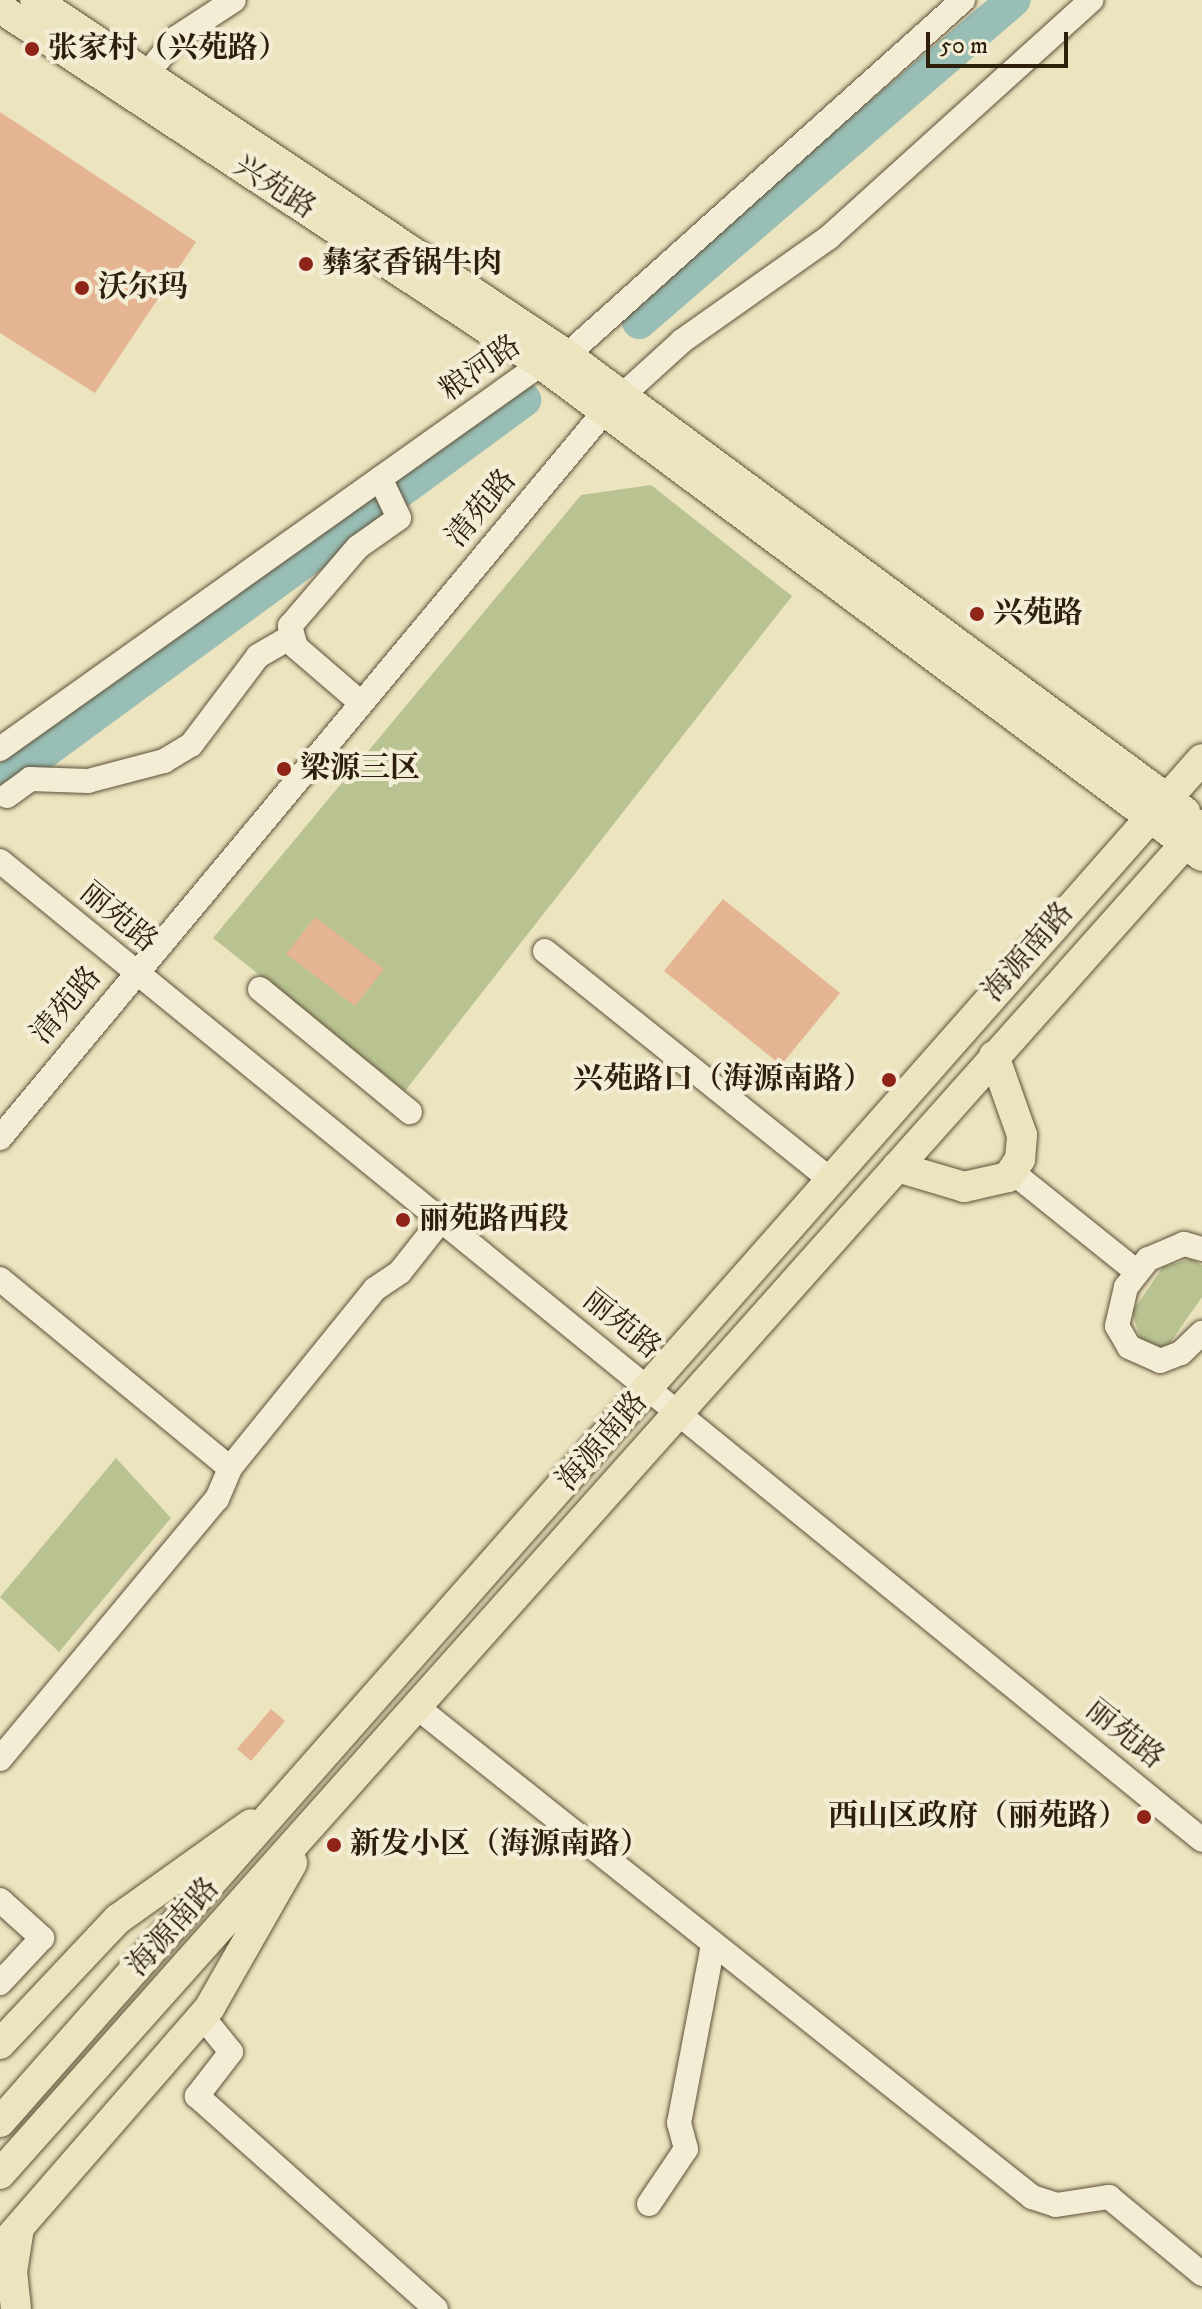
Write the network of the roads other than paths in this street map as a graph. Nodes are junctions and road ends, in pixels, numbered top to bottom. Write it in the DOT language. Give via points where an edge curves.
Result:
graph roads {
  1 [pos="35,0"];
  2 [pos="234,0"];
  3 [pos="963,0"];
  4 [pos="1091,0"];
  5 [pos="0,8"];
  6 [pos="147,74"];
  7 [pos="554,359"];
  8 [pos="614,404"];
  9 [pos="380,478"];
  10 [pos="340,507"];
  11 [pos="358,547"];
  12 [pos="291,637"];
  13 [pos="361,703"];
  14 [pos="0,749"];
  15 [pos="1202,759"];
  16 [pos="7,796"];
  17 [pos="1159,808"];
  18 [pos="1198,834"];
  19 [pos="0,861"];
  20 [pos="545,951"];
  21 [pos="136,974"];
  22 [pos="260,989"];
  23 [pos="994,1056"];
  24 [pos="410,1112"];
  25 [pos="0,1138"];
  26 [pos="897,1167"];
  27 [pos="1011,1171"];
  28 [pos="831,1180"];
  29 [pos="441,1220"];
  30 [pos="1202,1249"];
  31 [pos="1136,1271"];
  32 [pos="0,1279"];
  33 [pos="1202,1333"];
  34 [pos="649,1389"];
  35 [pos="681,1415"];
  36 [pos="230,1468"];
  37 [pos="418,1708"];
  38 [pos="0,1759"];
  39 [pos="295,1793"];
  40 [pos="319,1814"];
  41 [pos="1202,1840"];
  42 [pos="0,1900"];
  43 [pos="713,1945"];
  44 [pos="0,1983"];
  45 [pos="202,2016"];
  46 [pos="0,2044"];
  47 [pos="0,2122"];
  48 [pos="0,2174"];
  49 [pos="649,2204"];
  50 [pos="20,2226"];
  51 [pos="0,2249"];
  52 [pos="1202,2274"];
  53 [pos="410,2301"];
  54 [pos="16,2309"];
  55 [pos="436,2309"];
  1 -- 6 [label="main road, 兴苑路"];
  2 -- 6 [label="street" via="176,38"];
  3 -- 7 [label="street, 粮河路"];
  4 -- 8 [label="street, 清苑路" via="828,238 682,341"];
  5 -- 7 [label="main road, 兴苑路"];
  6 -- 7 [label="main road, 兴苑路"];
  7 -- 8 [label="main road, 兴苑路"];
  7 -- 9 [label="street, 粮河路"];
  8 -- 13 [label="street, 清苑路"];
  8 -- 17 [label="main road, 兴苑路"];
  9 -- 10 [label="street, 粮河路"];
  9 -- 11 [label="street" via="399,518"];
  10 -- 11 [label="street"];
  10 -- 14 [label="street, 粮河路"];
  11 -- 12 [label="street" via="293,615"];
  12 -- 13 [label="street"];
  12 -- 16 [label="street" via="258,656 191,745 164,761 88,781 30,779"];
  13 -- 21 [label="street, 清苑路"];
  15 -- 17 [label="main road, 海源南路"];
  17 -- 18 [label="main road, 兴苑路"];
  17 -- 28 [label="main road, 海源南路"];
  18 -- 23 [label="main road, 海源南路"];
  19 -- 21 [label="street, 丽苑路"];
  20 -- 28 [label="street"];
  21 -- 25 [label="street, 清苑路"];
  21 -- 29 [label="street, 丽苑路"];
  22 -- 24 [label="street"];
  23 -- 26 [label="main road, 海源南路"];
  23 -- 27 [label="main road" via="1022,1135"];
  26 -- 27 [label="main road" via="975,1188"];
  26 -- 35 [label="main road, 海源南路"];
  27 -- 31 [label="street"];
  28 -- 34 [label="main road, 海源南路"];
  29 -- 34 [label="street, 丽苑路"];
  29 -- 36 [label="street" via="400,1272 375,1289"];
  30 -- 31 [label="street" via="1166,1249"];
  31 -- 33 [label="street" via="1118,1309 1129,1347 1160,1361 1181,1353"];
  32 -- 36 [label="street"];
  34 -- 35 [label="street, 丽苑路"];
  34 -- 39 [label="main road, 海源南路"];
  35 -- 37 [label="main road, 海源南路"];
  35 -- 41 [label="street, 丽苑路"];
  36 -- 38 [label="street" via="217,1499"];
  37 -- 40 [label="main road, 海源南路"];
  37 -- 43 [label="street"];
  39 -- 46 [label="main road" via="118,1919"];
  39 -- 47 [label="main road, 海源南路"];
  40 -- 45 [label="main road"];
  40 -- 48 [label="main road, 海源南路"];
  42 -- 44 [label="street" via="42,1938"];
  43 -- 49 [label="street" via="679,2123 686,2149"];
  43 -- 52 [label="street" via="1032,2197 1056,2205 1109,2197"];
  45 -- 50 [label="main road"];
  45 -- 53 [label="street" via="231,2052 197,2096"];
  50 -- 51 [label="main road"];
  50 -- 54 [label="main road" via="12,2272"];
  53 -- 55 [label="street"];
}
